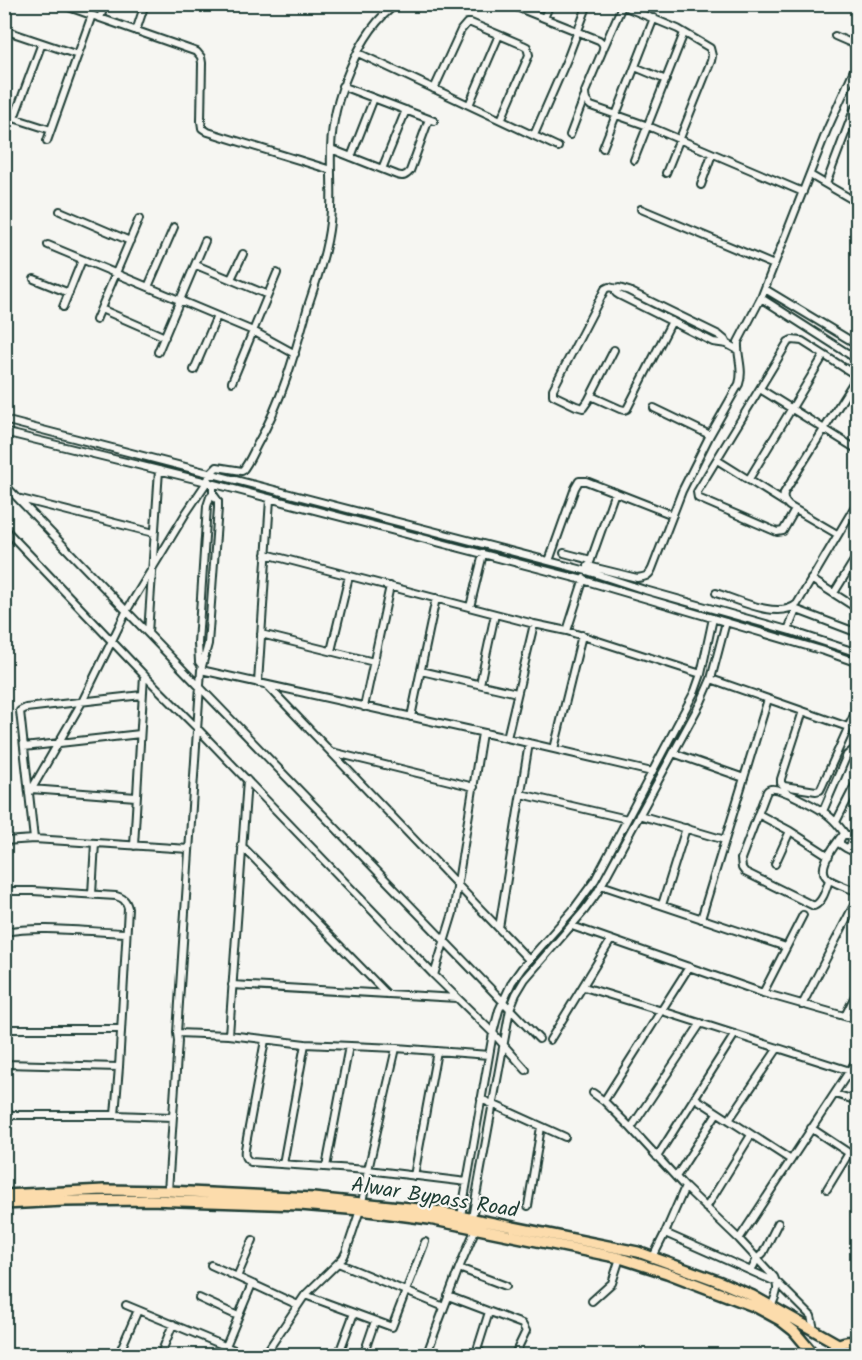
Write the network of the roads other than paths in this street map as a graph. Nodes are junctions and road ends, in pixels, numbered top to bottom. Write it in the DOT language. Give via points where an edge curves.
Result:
graph roads {
  1 [pos="60,4"];
  2 [pos="105,4"];
  3 [pos="146,4"];
  4 [pos="398,4"];
  5 [pos="509,4"];
  6 [pos="550,4"];
  7 [pos="588,4"];
  8 [pos="620,5"];
  9 [pos="92,15"];
  10 [pos="100,18"];
  11 [pos="544,18"];
  12 [pos="654,18"];
  13 [pos="4,30"];
  14 [pos="136,31"];
  15 [pos="578,32"];
  16 [pos="684,33"];
  17 [pos="498,34"];
  18 [pos="835,36"];
  19 [pos="42,43"];
  20 [pos="858,46"];
  21 [pos="604,48"];
  22 [pos="358,53"];
  23 [pos="78,55"];
  24 [pos="858,61"];
  25 [pos="635,67"];
  26 [pos="666,80"];
  27 [pos="342,86"];
  28 [pos="434,89"];
  29 [pos="374,98"];
  30 [pos="585,98"];
  31 [pos="858,104"];
  32 [pos="469,105"];
  33 [pos="406,110"];
  34 [pos="617,114"];
  35 [pos="4,115"];
  36 [pos="14,118"];
  37 [pos="501,120"];
  38 [pos="648,126"];
  39 [pos="51,130"];
  40 [pos="534,135"];
  41 [pos="570,135"];
  42 [pos="680,140"];
  43 [pos="47,141"];
  44 [pos="558,147"];
  45 [pos="603,148"];
  46 [pos="331,149"];
  47 [pos="712,154"];
  48 [pos="351,157"];
  49 [pos="634,160"];
  50 [pos="331,170"];
  51 [pos="382,170"];
  52 [pos="666,173"];
  53 [pos="810,175"];
  54 [pos="826,184"];
  55 [pos="701,185"];
  56 [pos="858,188"];
  57 [pos="803,192"];
  58 [pos="855,201"];
  59 [pos="640,208"];
  60 [pos="60,211"];
  61 [pos="139,219"];
  62 [pos="174,227"];
  63 [pos="130,241"];
  64 [pos="205,241"];
  65 [pos="48,245"];
  66 [pos="243,254"];
  67 [pos="82,260"];
  68 [pos="774,265"];
  69 [pos="196,266"];
  70 [pos="277,273"];
  71 [pos="116,274"];
  72 [pos="34,279"];
  73 [pos="231,279"];
  74 [pos="148,287"];
  75 [pos="617,289"];
  76 [pos="765,290"];
  77 [pos="69,293"];
  78 [pos="268,295"];
  79 [pos="761,298"];
  80 [pos="180,301"];
  81 [pos="63,306"];
  82 [pos="101,309"];
  83 [pos="217,316"];
  84 [pos="96,320"];
  85 [pos="672,321"];
  86 [pos="253,332"];
  87 [pos="165,337"];
  88 [pos="727,344"];
  89 [pos="858,345"];
  90 [pos="614,350"];
  91 [pos="738,350"];
  92 [pos="158,352"];
  93 [pos="295,354"];
  94 [pos="824,355"];
  95 [pos="858,360"];
  96 [pos="194,370"];
  97 [pos="857,376"];
  98 [pos="232,382"];
  99 [pos="760,389"];
  100 [pos="591,396"];
  101 [pos="654,408"];
  102 [pos="791,409"];
  103 [pos="4,420"];
  104 [pos="824,429"];
  105 [pos="4,432"];
  106 [pos="710,435"];
  107 [pos="858,450"];
  108 [pos="717,460"];
  109 [pos="159,470"];
  110 [pos="242,471"];
  111 [pos="210,474"];
  112 [pos="748,479"];
  113 [pos="240,481"];
  114 [pos="210,483"];
  115 [pos="4,484"];
  116 [pos="615,492"];
  117 [pos="213,494"];
  118 [pos="270,498"];
  119 [pos="19,499"];
  120 [pos="858,501"];
  121 [pos="784,502"];
  122 [pos="795,510"];
  123 [pos="673,515"];
  124 [pos="4,528"];
  125 [pos="154,533"];
  126 [pos="837,534"];
  127 [pos="564,553"];
  128 [pos="267,554"];
  129 [pos="483,554"];
  130 [pos="858,554"];
  131 [pos="549,561"];
  132 [pos="589,566"];
  133 [pos="152,568"];
  134 [pos="650,574"];
  135 [pos="350,576"];
  136 [pos="812,579"];
  137 [pos="584,580"];
  138 [pos="390,586"];
  139 [pos="645,590"];
  140 [pos="716,593"];
  141 [pos="834,593"];
  142 [pos="436,598"];
  143 [pos="470,607"];
  144 [pos="794,609"];
  145 [pos="858,609"];
  146 [pos="127,610"];
  147 [pos="495,614"];
  148 [pos="712,618"];
  149 [pos="726,622"];
  150 [pos="534,624"];
  151 [pos="788,630"];
  152 [pos="567,631"];
  153 [pos="148,633"];
  154 [pos="858,633"];
  155 [pos="261,634"];
  156 [pos="582,635"];
  157 [pos="112,640"];
  158 [pos="331,651"];
  159 [pos="858,653"];
  160 [pos="374,662"];
  161 [pos="858,663"];
  162 [pos="202,668"];
  163 [pos="421,670"];
  164 [pos="701,674"];
  165 [pos="144,675"];
  166 [pos="711,679"];
  167 [pos="258,683"];
  168 [pos="480,684"];
  169 [pos="267,685"];
  170 [pos="200,687"];
  171 [pos="517,693"];
  172 [pos="142,695"];
  173 [pos="768,699"];
  174 [pos="82,702"];
  175 [pos="364,706"];
  176 [pos="858,706"];
  177 [pos="803,711"];
  178 [pos="411,717"];
  179 [pos="848,727"];
  180 [pos="197,728"];
  181 [pos="482,733"];
  182 [pos="140,734"];
  183 [pos="507,738"];
  184 [pos="58,743"];
  185 [pos="529,743"];
  186 [pos="24,747"];
  187 [pos="554,749"];
  188 [pos="858,750"];
  189 [pos="332,752"];
  190 [pos="673,753"];
  191 [pos="652,772"];
  192 [pos="744,778"];
  193 [pos="858,779"];
  194 [pos="247,780"];
  195 [pos="474,787"];
  196 [pos="30,791"];
  197 [pos="521,794"];
  198 [pos="136,797"];
  199 [pos="823,811"];
  200 [pos="639,814"];
  201 [pos="758,814"];
  202 [pos="627,819"];
  203 [pos="836,822"];
  204 [pos="686,828"];
  205 [pos="858,828"];
  206 [pos="790,831"];
  207 [pos="842,836"];
  208 [pos="852,838"];
  209 [pos="34,839"];
  210 [pos="725,840"];
  211 [pos="4,841"];
  212 [pos="95,843"];
  213 [pos="241,845"];
  214 [pos="134,846"];
  215 [pos="846,848"];
  216 [pos="189,849"];
  217 [pos="858,854"];
  218 [pos="829,856"];
  219 [pos="775,864"];
  220 [pos="830,880"];
  221 [pos="458,885"];
  222 [pos="601,885"];
  223 [pos="4,891"];
  224 [pos="858,892"];
  225 [pos="92,894"];
  226 [pos="662,905"];
  227 [pos="854,905"];
  228 [pos="802,915"];
  229 [pos="701,919"];
  230 [pos="572,926"];
  231 [pos="499,928"];
  232 [pos="4,932"];
  233 [pos="126,933"];
  234 [pos="445,940"];
  235 [pos="612,940"];
  236 [pos="786,947"];
  237 [pos="529,960"];
  238 [pos="689,967"];
  239 [pos="434,975"];
  240 [pos="232,985"];
  241 [pos="584,987"];
  242 [pos="858,990"];
  243 [pos="763,993"];
  244 [pos="387,994"];
  245 [pos="457,998"];
  246 [pos="503,1002"];
  247 [pos="802,1005"];
  248 [pos="510,1009"];
  249 [pos="662,1011"];
  250 [pos="845,1016"];
  251 [pos="858,1020"];
  252 [pos="701,1023"];
  253 [pos="4,1029"];
  254 [pos="121,1029"];
  255 [pos="177,1033"];
  256 [pos="493,1033"];
  257 [pos="735,1034"];
  258 [pos="229,1035"];
  259 [pos="539,1039"];
  260 [pos="266,1040"];
  261 [pos="550,1040"];
  262 [pos="305,1044"];
  263 [pos="503,1045"];
  264 [pos="349,1046"];
  265 [pos="396,1048"];
  266 [pos="778,1048"];
  267 [pos="4,1051"];
  268 [pos="437,1051"];
  269 [pos="489,1055"];
  270 [pos="857,1060"];
  271 [pos="5,1064"];
  272 [pos="119,1066"];
  273 [pos="526,1070"];
  274 [pos="849,1071"];
  275 [pos="593,1093"];
  276 [pos="835,1094"];
  277 [pos="695,1098"];
  278 [pos="481,1099"];
  279 [pos="604,1101"];
  280 [pos="858,1101"];
  281 [pos="492,1104"];
  282 [pos="717,1113"];
  283 [pos="4,1115"];
  284 [pos="115,1115"];
  285 [pos="172,1117"];
  286 [pos="729,1120"];
  287 [pos="541,1127"];
  288 [pos="631,1128"];
  289 [pos="812,1128"];
  290 [pos="751,1135"];
  291 [pos="565,1137"];
  292 [pos="849,1153"];
  293 [pos="657,1157"];
  294 [pos="858,1159"];
  295 [pos="791,1160"];
  296 [pos="283,1164"];
  297 [pos="326,1167"];
  298 [pos="368,1170"];
  299 [pos="414,1176"];
  300 [pos="676,1177"];
  301 [pos="466,1182"];
  302 [pos="685,1187"];
  303 [pos="827,1189"];
  304 [pos="168,1191"];
  305 [pos="4,1195"];
  306 [pos="4,1204"];
  307 [pos="361,1206"];
  308 [pos="528,1206"];
  309 [pos="706,1208"];
  310 [pos="461,1216"];
  311 [pos="472,1218"];
  312 [pos="778,1223"];
  313 [pos="476,1228"];
  314 [pos="665,1233"];
  315 [pos="739,1239"];
  316 [pos="253,1240"];
  317 [pos="425,1242"];
  318 [pos="653,1257"];
  319 [pos="621,1258"];
  320 [pos="757,1258"];
  321 [pos="338,1263"];
  322 [pos="211,1265"];
  323 [pos="459,1268"];
  324 [pos="751,1271"];
  325 [pos="237,1277"];
  326 [pos="778,1283"];
  327 [pos="252,1284"];
  328 [pos="506,1286"];
  329 [pos="406,1291"];
  330 [pos="305,1295"];
  331 [pos="448,1296"];
  332 [pos="199,1298"];
  333 [pos="592,1301"];
  334 [pos="126,1305"];
  335 [pos="298,1305"];
  336 [pos="772,1305"];
  337 [pos="444,1307"];
  338 [pos="138,1310"];
  339 [pos="489,1312"];
  340 [pos="354,1313"];
  341 [pos="238,1316"];
  342 [pos="375,1321"];
  343 [pos="173,1324"];
  344 [pos="814,1329"];
  345 [pos="858,1342"];
  346 [pos="838,1344"];
  347 [pos="226,1346"];
  348 [pos="118,1356"];
  349 [pos="160,1356"];
  350 [pos="249,1356"];
  351 [pos="264,1356"];
  352 [pos="338,1356"];
  353 [pos="363,1356"];
  354 [pos="426,1356"];
  355 [pos="488,1356"];
  356 [pos="514,1356"];
  357 [pos="815,1356"];
  358 [pos="828,1356"];
  1 -- 9 [label="street"];
  2 -- 10 [label="street"];
  3 -- 14 [label="street"];
  4 -- 22 [label="street" via="379,19"];
  5 -- 11 [label="street"];
  6 -- 11 [label="street"];
  7 -- 15 [label="street"];
  8 -- 12 [label="street"];
  8 -- 21 [label="street"];
  9 -- 10 [label="street"];
  9 -- 23 [label="street"];
  10 -- 14 [label="street"];
  11 -- 15 [label="street"];
  12 -- 16 [label="street"];
  12 -- 25 [label="street"];
  13 -- 19 [label="street"];
  14 -- 50 [label="street" via="197,52 201,57 202,128"];
  15 -- 21 [label="street" via="599,40"];
  15 -- 40 [label="street"];
  16 -- 26 [label="street"];
  16 -- 42 [label="street" via="710,48 712,56"];
  17 -- 28 [label="street" via="471,23 464,25"];
  17 -- 32 [label="street"];
  17 -- 37 [label="street" via="526,47 528,56"];
  18 -- 20 [label="street"];
  19 -- 23 [label="street"];
  19 -- 36 [label="street"];
  21 -- 30 [label="street"];
  22 -- 27 [label="street"];
  22 -- 28 [label="street"];
  23 -- 39 [label="street"];
  24 -- 53 [label="street"];
  25 -- 26 [label="street"];
  25 -- 34 [label="street"];
  26 -- 38 [label="street"];
  27 -- 29 [label="street"];
  27 -- 46 [label="street"];
  28 -- 32 [label="street"];
  29 -- 33 [label="street"];
  29 -- 48 [label="street"];
  30 -- 34 [label="street" via="591,106"];
  30 -- 41 [label="street"];
  31 -- 54 [label="street"];
  32 -- 37 [label="street"];
  33 -- 51 [label="street"];
  33 -- 51 [label="street" via="431,120 407,175"];
  34 -- 38 [label="street"];
  34 -- 45 [label="street"];
  35 -- 36 [label="street"];
  36 -- 39 [label="street"];
  37 -- 40 [label="street"];
  38 -- 42 [label="street"];
  38 -- 49 [label="street"];
  39 -- 43 [label="street"];
  40 -- 44 [label="street"];
  42 -- 47 [label="street"];
  42 -- 52 [label="street"];
  46 -- 48 [label="street"];
  46 -- 50 [label="street"];
  47 -- 55 [label="street"];
  47 -- 57 [label="street"];
  48 -- 51 [label="street"];
  50 -- 93 [label="street" via="328,234"];
  53 -- 54 [label="street"];
  53 -- 57 [label="street"];
  54 -- 58 [label="street"];
  56 -- 58 [label="street"];
  57 -- 68 [label="street"];
  59 -- 68 [label="street"];
  60 -- 63 [label="street"];
  61 -- 63 [label="street"];
  62 -- 74 [label="street"];
  63 -- 71 [label="street"];
  64 -- 69 [label="street"];
  65 -- 67 [label="street"];
  66 -- 73 [label="street"];
  67 -- 71 [label="street"];
  67 -- 77 [label="street"];
  68 -- 76 [label="street"];
  69 -- 73 [label="street"];
  69 -- 80 [label="street"];
  70 -- 78 [label="street"];
  71 -- 74 [label="street"];
  71 -- 82 [label="street"];
  72 -- 77 [label="street"];
  73 -- 78 [label="street"];
  74 -- 80 [label="street"];
  75 -- 85 [label="street" via="616,293"];
  75 -- 88 [label="street" via="629,291 719,334"];
  75 -- 100 [label="street" via="605,289 552,393 580,408 586,406"];
  76 -- 79 [label="street"];
  76 -- 89 [label="street"];
  77 -- 81 [label="street"];
  78 -- 86 [label="street"];
  79 -- 91 [label="street" via="740,336"];
  79 -- 95 [label="street"];
  80 -- 83 [label="street"];
  80 -- 87 [label="street"];
  82 -- 84 [label="street"];
  82 -- 87 [label="street"];
  83 -- 86 [label="street"];
  83 -- 96 [label="street"];
  85 -- 88 [label="street" via="713,342"];
  85 -- 100 [label="street" via="627,409 620,410"];
  86 -- 93 [label="street"];
  86 -- 98 [label="street"];
  87 -- 92 [label="street"];
  88 -- 91 [label="street"];
  90 -- 100 [label="street"];
  91 -- 106 [label="street" via="742,376"];
  93 -- 110 [label="street" via="272,415"];
  94 -- 97 [label="street"];
  94 -- 99 [label="street" via="802,341 788,342"];
  94 -- 102 [label="street"];
  97 -- 104 [label="street"];
  99 -- 102 [label="street"];
  99 -- 108 [label="street"];
  101 -- 106 [label="street"];
  102 -- 104 [label="street"];
  102 -- 112 [label="street"];
  103 -- 111 [label="street"];
  104 -- 107 [label="street"];
  104 -- 121 [label="street" via="784,493"];
  105 -- 109 [label="street"];
  106 -- 123 [label="street"];
  108 -- 112 [label="street"];
  108 -- 122 [label="street" via="697,492 698,498 777,532 783,531"];
  109 -- 114 [label="street"];
  109 -- 125 [label="street"];
  110 -- 111 [label="street" via="217,467"];
  110 -- 113 [label="street"];
  111 -- 113 [label="street"];
  111 -- 114 [label="street"];
  112 -- 121 [label="street"];
  113 -- 131 [label="street"];
  114 -- 117 [label="street"];
  114 -- 118 [label="street"];
  114 -- 133 [label="street"];
  115 -- 119 [label="street"];
  116 -- 123 [label="street"];
  116 -- 131 [label="street" via="586,481 576,484"];
  116 -- 132 [label="street"];
  117 -- 162 [label="street" via="207,506 198,643"];
  117 -- 162 [label="street" via="218,508 208,644"];
  118 -- 128 [label="street"];
  118 -- 129 [label="street"];
  119 -- 125 [label="street"];
  119 -- 146 [label="street"];
  120 -- 126 [label="street"];
  121 -- 122 [label="street"];
  122 -- 126 [label="street"];
  123 -- 134 [label="street"];
  124 -- 157 [label="street"];
  125 -- 133 [label="street"];
  126 -- 136 [label="street"];
  127 -- 132 [label="street"];
  128 -- 135 [label="street"];
  128 -- 155 [label="street"];
  129 -- 137 [label="street"];
  129 -- 143 [label="street"];
  130 -- 141 [label="street"];
  131 -- 132 [label="street"];
  132 -- 134 [label="street" via="637,578"];
  132 -- 137 [label="street"];
  132 -- 139 [label="street"];
  133 -- 146 [label="street"];
  133 -- 153 [label="street"];
  134 -- 139 [label="street"];
  135 -- 138 [label="street"];
  135 -- 158 [label="street"];
  136 -- 141 [label="street"];
  136 -- 144 [label="street"];
  137 -- 148 [label="street"];
  137 -- 152 [label="street"];
  138 -- 142 [label="street"];
  138 -- 160 [label="street"];
  139 -- 151 [label="street"];
  140 -- 144 [label="street" via="770,610"];
  141 -- 145 [label="street"];
  142 -- 143 [label="street"];
  142 -- 163 [label="street"];
  143 -- 147 [label="street"];
  144 -- 151 [label="street"];
  144 -- 154 [label="street"];
  146 -- 153 [label="street"];
  146 -- 157 [label="street"];
  147 -- 150 [label="street"];
  147 -- 168 [label="street"];
  148 -- 149 [label="street"];
  148 -- 164 [label="street"];
  149 -- 161 [label="street"];
  149 -- 166 [label="street"];
  150 -- 152 [label="street"];
  150 -- 171 [label="street"];
  151 -- 159 [label="street"];
  152 -- 156 [label="street"];
  153 -- 170 [label="street"];
  155 -- 158 [label="street"];
  155 -- 167 [label="street"];
  156 -- 164 [label="street"];
  156 -- 187 [label="street"];
  157 -- 165 [label="street"];
  157 -- 174 [label="street"];
  158 -- 160 [label="street"];
  160 -- 175 [label="street"];
  162 -- 167 [label="street"];
  162 -- 170 [label="street"];
  163 -- 168 [label="street"];
  163 -- 178 [label="street"];
  164 -- 191 [label="street" via="689,705"];
  165 -- 172 [label="street"];
  165 -- 180 [label="street"];
  166 -- 173 [label="street"];
  166 -- 190 [label="street"];
  167 -- 169 [label="street"];
  168 -- 171 [label="street"];
  169 -- 175 [label="street"];
  169 -- 189 [label="street"];
  170 -- 180 [label="street"];
  170 -- 234 [label="street"];
  171 -- 183 [label="street"];
  172 -- 174 [label="street"];
  172 -- 182 [label="street"];
  173 -- 177 [label="street"];
  173 -- 192 [label="street"];
  174 -- 184 [label="street"];
  174 -- 186 [label="street" via="20,711"];
  175 -- 178 [label="street"];
  176 -- 179 [label="street"];
  177 -- 179 [label="street"];
  177 -- 179 [label="street" via="782,776 784,786 820,790"];
  178 -- 181 [label="street"];
  180 -- 194 [label="street"];
  180 -- 216 [label="street"];
  181 -- 183 [label="street"];
  181 -- 195 [label="street"];
  182 -- 184 [label="street"];
  182 -- 198 [label="street"];
  183 -- 185 [label="street"];
  184 -- 186 [label="street"];
  184 -- 196 [label="street"];
  185 -- 187 [label="street"];
  185 -- 197 [label="street"];
  186 -- 196 [label="street"];
  187 -- 191 [label="street"];
  188 -- 199 [label="street" via="847,755"];
  189 -- 195 [label="street"];
  189 -- 221 [label="street"];
  190 -- 192 [label="street"];
  190 -- 200 [label="street"];
  191 -- 202 [label="street"];
  192 -- 210 [label="street"];
  193 -- 203 [label="street"];
  194 -- 213 [label="street"];
  194 -- 239 [label="street"];
  195 -- 221 [label="street"];
  196 -- 198 [label="street"];
  196 -- 209 [label="street"];
  197 -- 202 [label="street"];
  197 -- 231 [label="street"];
  198 -- 214 [label="street"];
  199 -- 201 [label="street" via="771,789"];
  199 -- 203 [label="street"];
  200 -- 204 [label="street"];
  200 -- 222 [label="street"];
  201 -- 206 [label="street"];
  201 -- 220 [label="street" via="741,859 745,872 814,906"];
  202 -- 237 [label="street" via="595,880"];
  203 -- 207 [label="street"];
  204 -- 210 [label="street"];
  204 -- 226 [label="street"];
  205 -- 208 [label="street"];
  206 -- 218 [label="street"];
  206 -- 219 [label="street"];
  207 -- 208 [label="street"];
  207 -- 215 [label="street" via="840,844"];
  207 -- 218 [label="street"];
  208 -- 215 [label="street" via="852,844"];
  209 -- 211 [label="street"];
  209 -- 212 [label="street"];
  210 -- 229 [label="street"];
  212 -- 214 [label="street"];
  212 -- 225 [label="street"];
  213 -- 240 [label="street"];
  213 -- 244 [label="street"];
  214 -- 216 [label="street"];
  215 -- 217 [label="street"];
  216 -- 255 [label="street"];
  218 -- 220 [label="street" via="823,872"];
  220 -- 224 [label="street"];
  221 -- 231 [label="street"];
  221 -- 234 [label="street"];
  222 -- 226 [label="street"];
  222 -- 230 [label="street"];
  223 -- 225 [label="street"];
  225 -- 233 [label="street" via="123,898 128,908"];
  226 -- 229 [label="street"];
  227 -- 247 [label="street"];
  228 -- 236 [label="street"];
  229 -- 236 [label="street"];
  230 -- 235 [label="street"];
  230 -- 248 [label="street" via="525,979"];
  231 -- 237 [label="street"];
  232 -- 233 [label="street"];
  233 -- 254 [label="street"];
  234 -- 239 [label="street"];
  234 -- 246 [label="street"];
  235 -- 238 [label="street"];
  235 -- 241 [label="street"];
  236 -- 243 [label="street"];
  237 -- 246 [label="street"];
  238 -- 243 [label="street"];
  238 -- 249 [label="street"];
  239 -- 245 [label="street"];
  240 -- 244 [label="street"];
  240 -- 258 [label="street"];
  241 -- 249 [label="street"];
  241 -- 261 [label="street"];
  242 -- 250 [label="street"];
  243 -- 247 [label="street"];
  244 -- 245 [label="street"];
  245 -- 256 [label="street"];
  246 -- 248 [label="street"];
  246 -- 256 [label="street"];
  247 -- 250 [label="street"];
  248 -- 259 [label="street"];
  248 -- 263 [label="street"];
  249 -- 252 [label="street"];
  249 -- 279 [label="street"];
  250 -- 251 [label="street"];
  252 -- 257 [label="street"];
  252 -- 288 [label="street"];
  253 -- 254 [label="street"];
  254 -- 272 [label="street"];
  255 -- 258 [label="street"];
  255 -- 285 [label="street"];
  256 -- 263 [label="street"];
  256 -- 269 [label="street"];
  257 -- 266 [label="street"];
  257 -- 277 [label="street"];
  258 -- 260 [label="street"];
  260 -- 262 [label="street"];
  260 -- 296 [label="street" via="244,1156 251,1162"];
  262 -- 264 [label="street"];
  262 -- 296 [label="street"];
  263 -- 273 [label="street"];
  263 -- 281 [label="street"];
  264 -- 265 [label="street"];
  264 -- 297 [label="street"];
  265 -- 268 [label="street"];
  265 -- 298 [label="street"];
  266 -- 274 [label="street"];
  266 -- 286 [label="street"];
  267 -- 271 [label="street"];
  268 -- 269 [label="street"];
  268 -- 299 [label="street"];
  269 -- 278 [label="street"];
  270 -- 274 [label="street"];
  271 -- 272 [label="street"];
  272 -- 284 [label="street"];
  274 -- 276 [label="street"];
  275 -- 279 [label="street"];
  276 -- 280 [label="street"];
  276 -- 289 [label="street"];
  277 -- 282 [label="street"];
  277 -- 293 [label="street"];
  278 -- 281 [label="street"];
  278 -- 301 [label="street"];
  279 -- 288 [label="street"];
  281 -- 287 [label="street"];
  281 -- 311 [label="street"];
  282 -- 286 [label="street"];
  282 -- 300 [label="street"];
  283 -- 284 [label="street"];
  284 -- 285 [label="street"];
  285 -- 304 [label="street"];
  286 -- 290 [label="street"];
  287 -- 291 [label="street"];
  287 -- 308 [label="street"];
  288 -- 293 [label="street"];
  289 -- 292 [label="street"];
  289 -- 295 [label="street"];
  290 -- 295 [label="street"];
  290 -- 309 [label="street"];
  292 -- 294 [label="street"];
  292 -- 303 [label="street"];
  293 -- 300 [label="street"];
  295 -- 315 [label="street"];
  296 -- 297 [label="street"];
  297 -- 298 [label="street"];
  298 -- 299 [label="street"];
  298 -- 307 [label="street"];
  299 -- 301 [label="street"];
  300 -- 302 [label="street"];
  301 -- 310 [label="street"];
  302 -- 309 [label="street"];
  302 -- 314 [label="street"];
  304 -- 305 [label="main road, Alwar Bypass Road"];
  304 -- 307 [label="main road, Alwar Bypass Road" via="284,1196"];
  306 -- 307 [label="main road, Alwar Bypass Road" via="115,1200"];
  307 -- 310 [label="main road, Alwar Bypass Road"];
  307 -- 313 [label="main road, Alwar Bypass Road"];
  307 -- 321 [label="street" via="346,1252"];
  309 -- 315 [label="street"];
  310 -- 311 [label="main road, Alwar Bypass Road"];
  311 -- 318 [label="main road, Alwar Bypass Road"];
  312 -- 320 [label="street"];
  313 -- 319 [label="main road, Alwar Bypass Road"];
  313 -- 323 [label="street"];
  314 -- 318 [label="street"];
  314 -- 324 [label="street"];
  315 -- 320 [label="street"];
  316 -- 325 [label="street"];
  317 -- 329 [label="street"];
  318 -- 336 [label="main road, Alwar Bypass Road"];
  319 -- 333 [label="street" via="612,1283"];
  319 -- 357 [label="main road, Alwar Bypass Road" via="756,1307 794,1331"];
  320 -- 324 [label="street"];
  320 -- 326 [label="street"];
  321 -- 329 [label="street"];
  321 -- 330 [label="street"];
  322 -- 325 [label="street"];
  323 -- 328 [label="street"];
  323 -- 331 [label="street"];
  324 -- 326 [label="street"];
  325 -- 327 [label="street"];
  326 -- 336 [label="street"];
  326 -- 344 [label="street" via="811,1316"];
  327 -- 335 [label="street"];
  327 -- 341 [label="street"];
  329 -- 337 [label="street"];
  329 -- 342 [label="street" via="392,1327"];
  330 -- 335 [label="street"];
  330 -- 340 [label="street"];
  331 -- 337 [label="street"];
  331 -- 339 [label="street"];
  332 -- 341 [label="street"];
  334 -- 338 [label="street"];
  335 -- 351 [label="street"];
  336 -- 344 [label="main road, Alwar Bypass Road"];
  337 -- 354 [label="street"];
  338 -- 343 [label="street"];
  338 -- 348 [label="street"];
  339 -- 355 [label="street" via="477,1347"];
  339 -- 356 [label="street" via="525,1327"];
  340 -- 342 [label="street"];
  340 -- 352 [label="street"];
  341 -- 347 [label="street"];
  342 -- 353 [label="street"];
  343 -- 347 [label="street"];
  343 -- 349 [label="street"];
  344 -- 346 [label="main road, Alwar Bypass Road"];
  345 -- 346 [label="main road"];
  346 -- 358 [label="main road"];
  347 -- 350 [label="street"];
}
